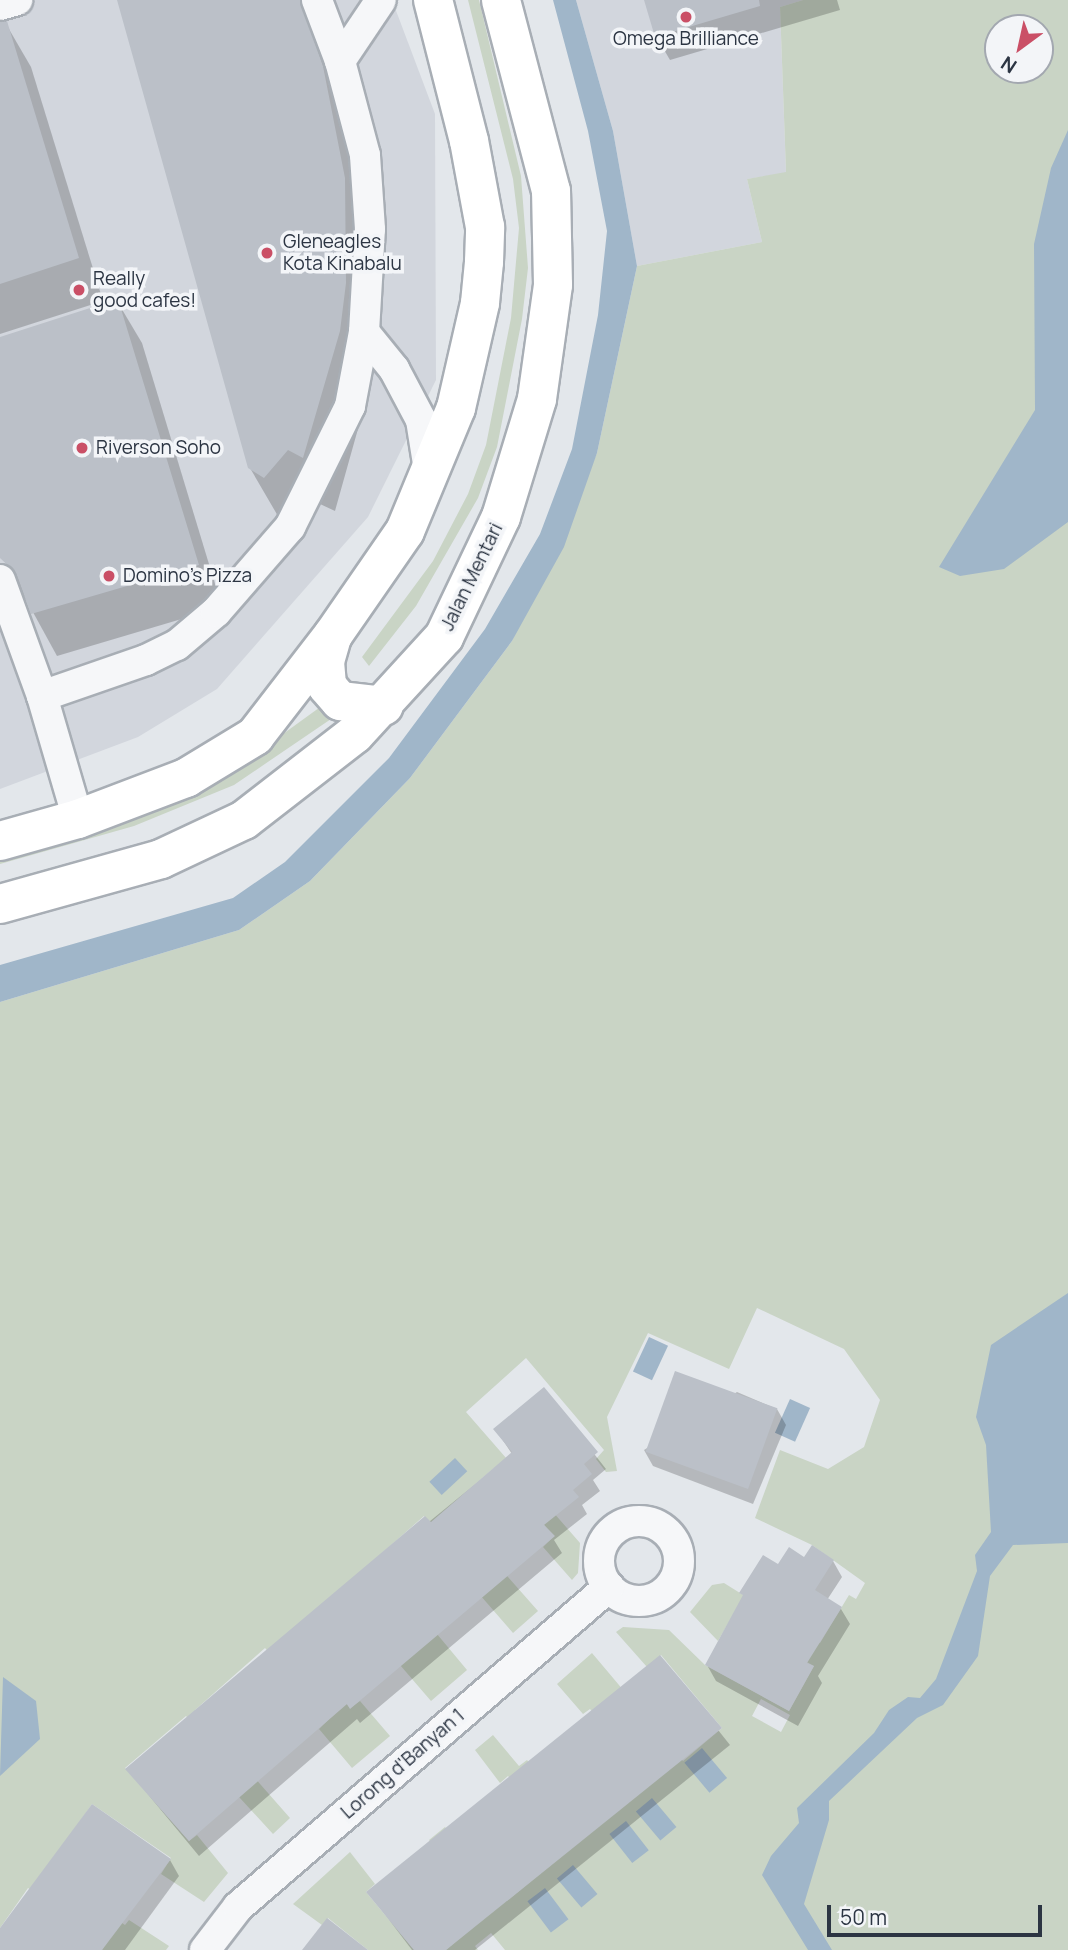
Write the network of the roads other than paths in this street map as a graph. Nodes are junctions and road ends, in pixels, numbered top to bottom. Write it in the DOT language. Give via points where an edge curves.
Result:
graph roads {
  1 [pos="17,0"];
  2 [pos="317,0"];
  3 [pos="381,0"];
  4 [pos="433,0"];
  5 [pos="443,0"];
  6 [pos="501,0"];
  7 [pos="0,5"];
  8 [pos="446,53"];
  9 [pos="340,61"];
  10 [pos="364,332"];
  11 [pos="430,476"];
  12 [pos="0,580"];
  13 [pos="333,635"];
  14 [pos="42,696"];
  15 [pos="384,706"];
  16 [pos="78,819"];
  17 [pos="0,841"];
  18 [pos="0,904"];
  19 [pos="608,1587"];
  20 [pos="205,1950"];
  1 -- 7 [label="street"];
  2 -- 9 [label="street"];
  3 -- 9 [label="street"];
  4 -- 8 [label="main road"];
  5 -- 8 [label="main road"];
  6 -- 15 [label="main road, Jalan Mentari" via="551,191 553,285 537,399 501,517 479,571 444,637"];
  8 -- 11 [label="main road" via="483,215 484,262 480,303 456,408"];
  9 -- 10 [label="street" via="365,155 370,229"];
  10 -- 11 [label="street" via="394,369 421,420"];
  10 -- 14 [label="street" via="350,406 290,527 253,573 177,645"];
  11 -- 13 [label="main road" via="405,531"];
  12 -- 14 [label="street"];
  13 -- 15 [label="main road" via="325,662 327,687 340,701"];
  13 -- 16 [label="main road" via="255,736 186,778"];
  14 -- 16 [label="street"];
  15 -- 18 [label="main road, Jalan Mentari" via="244,820 161,859"];
  16 -- 17 [label="main road"];
  19 -- 20 [label="street, Lorong d'Banyan 1" via="238,1907"];
}
